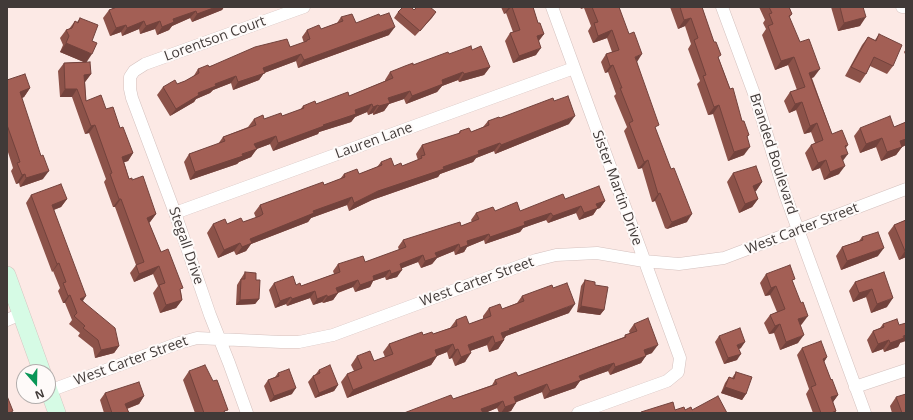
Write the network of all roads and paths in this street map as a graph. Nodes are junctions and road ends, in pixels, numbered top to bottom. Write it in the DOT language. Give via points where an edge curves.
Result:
graph roads {
  1 [pos="304,7"];
  2 [pos="552,7"];
  3 [pos="722,7"];
  4 [pos="902,7"];
  5 [pos="906,7"];
  6 [pos="574,68"];
  7 [pos="130,77"];
  8 [pos="906,189"];
  9 [pos="175,213"];
  10 [pos="798,230"];
  11 [pos="644,261"];
  12 [pos="7,275"];
  13 [pos="14,317"];
  14 [pos="220,339"];
  15 [pos="38,364"];
  16 [pos="906,370"];
  17 [pos="56,387"];
  18 [pos="855,387"];
  19 [pos="247,413"];
  20 [pos="578,413"];
  21 [pos="865,413"];
  1 -- 7 [label="street, Lorentson Court" via="145,64"];
  2 -- 6 [label="street, Sister Martin Drive"];
  3 -- 10 [label="street, Branded Boulevard" via="756,99"];
  4 -- 5 [label="street"];
  6 -- 9 [label="street, Lauren Lane"];
  6 -- 11 [label="street, Sister Martin Drive"];
  7 -- 9 [label="street, Stegall Drive" via="132,98"];
  8 -- 10 [label="street, West Carter Street"];
  9 -- 14 [label="street, Stegall Drive"];
  10 -- 11 [label="street, West Carter Street" via="724,258 679,264"];
  10 -- 18 [label="street, Branded Boulevard"];
  11 -- 14 [label="street, West Carter Street" via="597,253 556,255 333,335 299,342"];
  11 -- 20 [label="street, Sister Martin Drive" via="680,358 678,372 667,381"];
  12 -- 13 [label="main road"];
  13 -- 15 [label="main road"];
  14 -- 17 [label="street, West Carter Street" via="197,338 179,343"];
  14 -- 19 [label="street, Stegall Drive"];
  16 -- 18 [label="street"];
  18 -- 21 [label="street, Branded Boulevard"];
}
